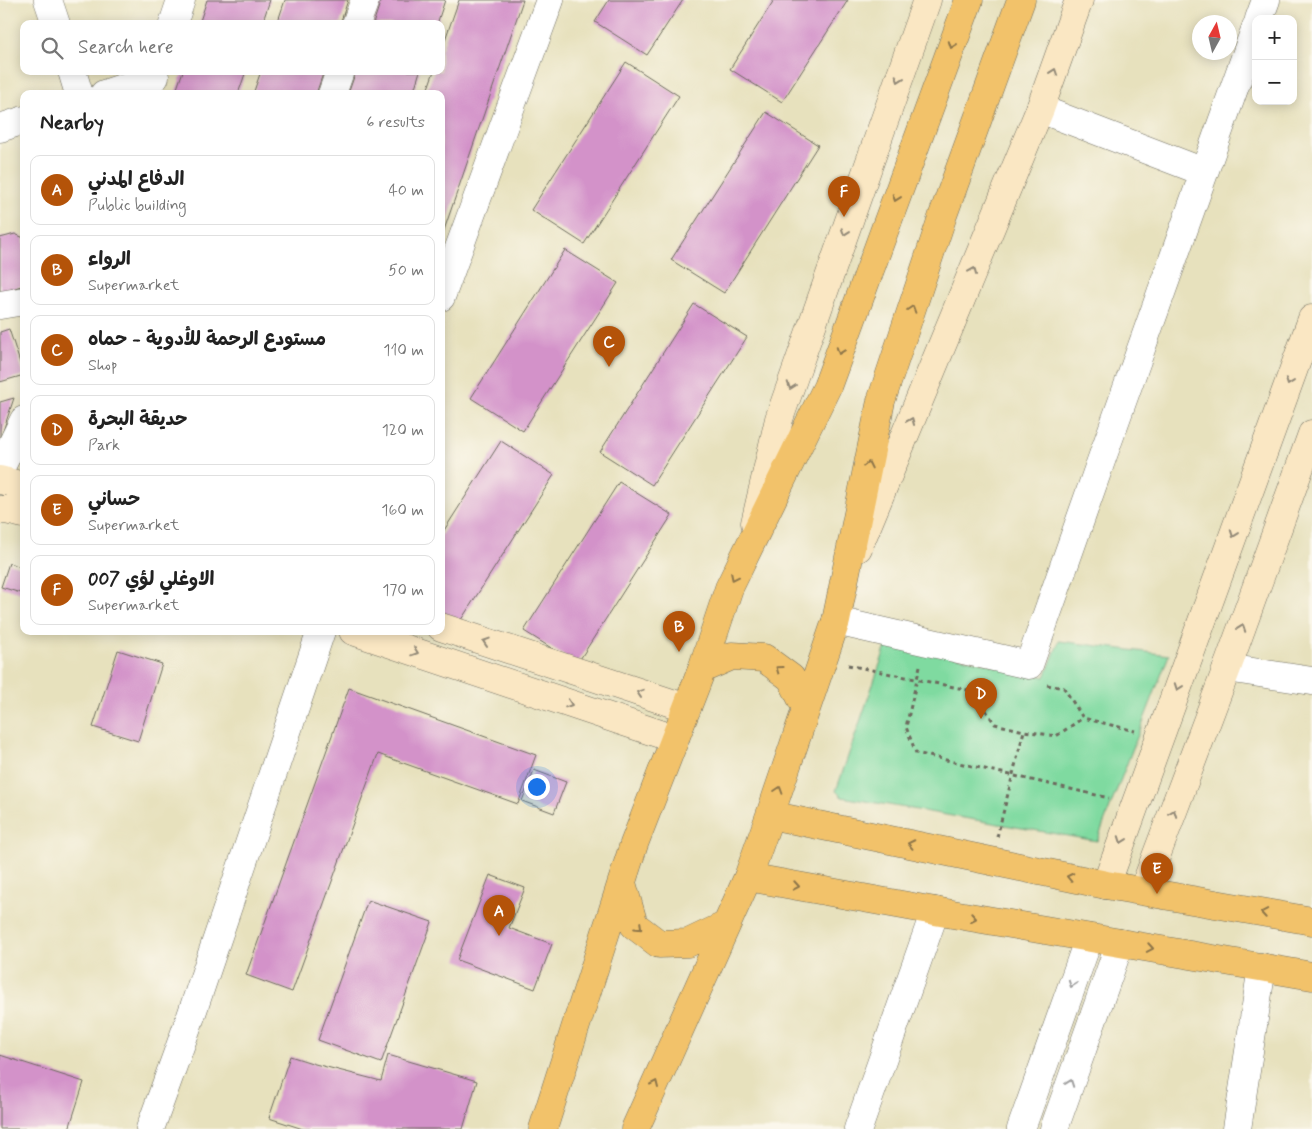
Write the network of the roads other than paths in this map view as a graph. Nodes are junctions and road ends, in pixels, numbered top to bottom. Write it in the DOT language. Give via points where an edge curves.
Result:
graph roads {
  1 [pos="48,0"];
  2 [pos="180,0"];
  3 [pos="364,0"];
  4 [pos="550,0"];
  5 [pos="927,0"];
  6 [pos="969,0"];
  7 [pos="1021,0"];
  8 [pos="1079,0"];
  9 [pos="1266,0"];
  10 [pos="1260,15"];
  11 [pos="55,20"];
  12 [pos="174,20"];
  13 [pos="357,20"];
  14 [pos="1252,38"];
  15 [pos="73,75"];
  16 [pos="339,75"];
  17 [pos="154,81"];
  18 [pos="78,90"];
  19 [pos="119,90"];
  20 [pos="333,90"];
  21 [pos="1040,109"];
  22 [pos="20,121"];
  23 [pos="0,128"];
  24 [pos="1204,172"];
  25 [pos="450,250"];
  26 [pos="445,276"];
  27 [pos="20,302"];
  28 [pos="0,304"];
  29 [pos="1312,319"];
  30 [pos="20,428"];
  31 [pos="1312,434"];
  32 [pos="0,469"];
  33 [pos="0,480"];
  34 [pos="20,485"];
  35 [pos="750,546"];
  36 [pos="845,579"];
  37 [pos="836,621"];
  38 [pos="445,628"];
  39 [pos="320,635"];
  40 [pos="364,635"];
  41 [pos="1227,668"];
  42 [pos="702,669"];
  43 [pos="1312,681"];
  44 [pos="687,708"];
  45 [pos="806,708"];
  46 [pos="675,739"];
  47 [pos="770,815"];
  48 [pos="748,877"];
  49 [pos="622,883"];
  50 [pos="1106,885"];
  51 [pos="1143,891"];
  52 [pos="935,911"];
  53 [pos="1312,921"];
  54 [pos="726,925"];
  55 [pos="1089,938"];
  56 [pos="1120,943"];
  57 [pos="1262,967"];
  58 [pos="1312,976"];
  59 [pos="150,1129"];
  60 [pos="543,1129"];
  61 [pos="635,1129"];
  62 [pos="858,1129"];
  63 [pos="1021,1129"];
  64 [pos="1054,1129"];
  65 [pos="1237,1129"];
  1 -- 11 [label="street"];
  2 -- 12 [label="street"];
  3 -- 13 [label="street"];
  4 -- 25 [label="street"];
  5 -- 35 [label="main road, one-way" via="779,419"];
  6 -- 35 [label="main road, one-way" via="827,387"];
  36 -- 7 [label="main road, one-way" via="881,401 943,215"];
  21 -- 8 [label="main road, one-way"];
  9 -- 10 [label="street"];
  14 -- 24 [label="street"];
  15 -- 18 [label="street"];
  16 -- 20 [label="street"];
  17 -- 19 [label="street"];
  21 -- 24 [label="street"];
  36 -- 21 [label="main road, one-way"];
  22 -- 23 [label="street"];
  24 -- 37 [label="street" via="1029,665"];
  25 -- 26 [label="street"];
  27 -- 28 [label="street"];
  29 -- 50 [label="main road, one-way"];
  30 -- 32 [label="street"];
  41 -- 31 [label="main road, one-way"];
  33 -- 34 [label="main road"];
  35 -- 42 [label="main road, one-way" via="729,588"];
  36 -- 37 [label="main road"];
  37 -- 45 [label="main road"];
  44 -- 38 [label="main road, one-way"];
  39 -- 59 [label="street"];
  40 -- 46 [label="main road, one-way"];
  41 -- 43 [label="street"];
  51 -- 41 [label="main road, one-way"];
  42 -- 44 [label="main road"];
  45 -- 42 [label="main road, one-way" via="791,678 764,658 732,656"];
  44 -- 46 [label="main road"];
  47 -- 45 [label="main road, one-way"];
  46 -- 49 [label="main road"];
  47 -- 48 [label="main road"];
  50 -- 47 [label="main road, one-way"];
  48 -- 52 [label="main road, one-way"];
  48 -- 54 [label="main road"];
  49 -- 54 [label="main road, one-way" via="634,924 658,944 688,943"];
  49 -- 60 [label="main road"];
  50 -- 51 [label="main road"];
  53 -- 51 [label="main road, one-way"];
  52 -- 55 [label="main road, one-way"];
  52 -- 62 [label="street"];
  61 -- 54 [label="main road, one-way"];
  55 -- 56 [label="main road"];
  55 -- 63 [label="street, one-way"];
  56 -- 57 [label="main road, one-way"];
  64 -- 56 [label="street, one-way"];
  57 -- 58 [label="main road"];
  57 -- 65 [label="street"];
}
